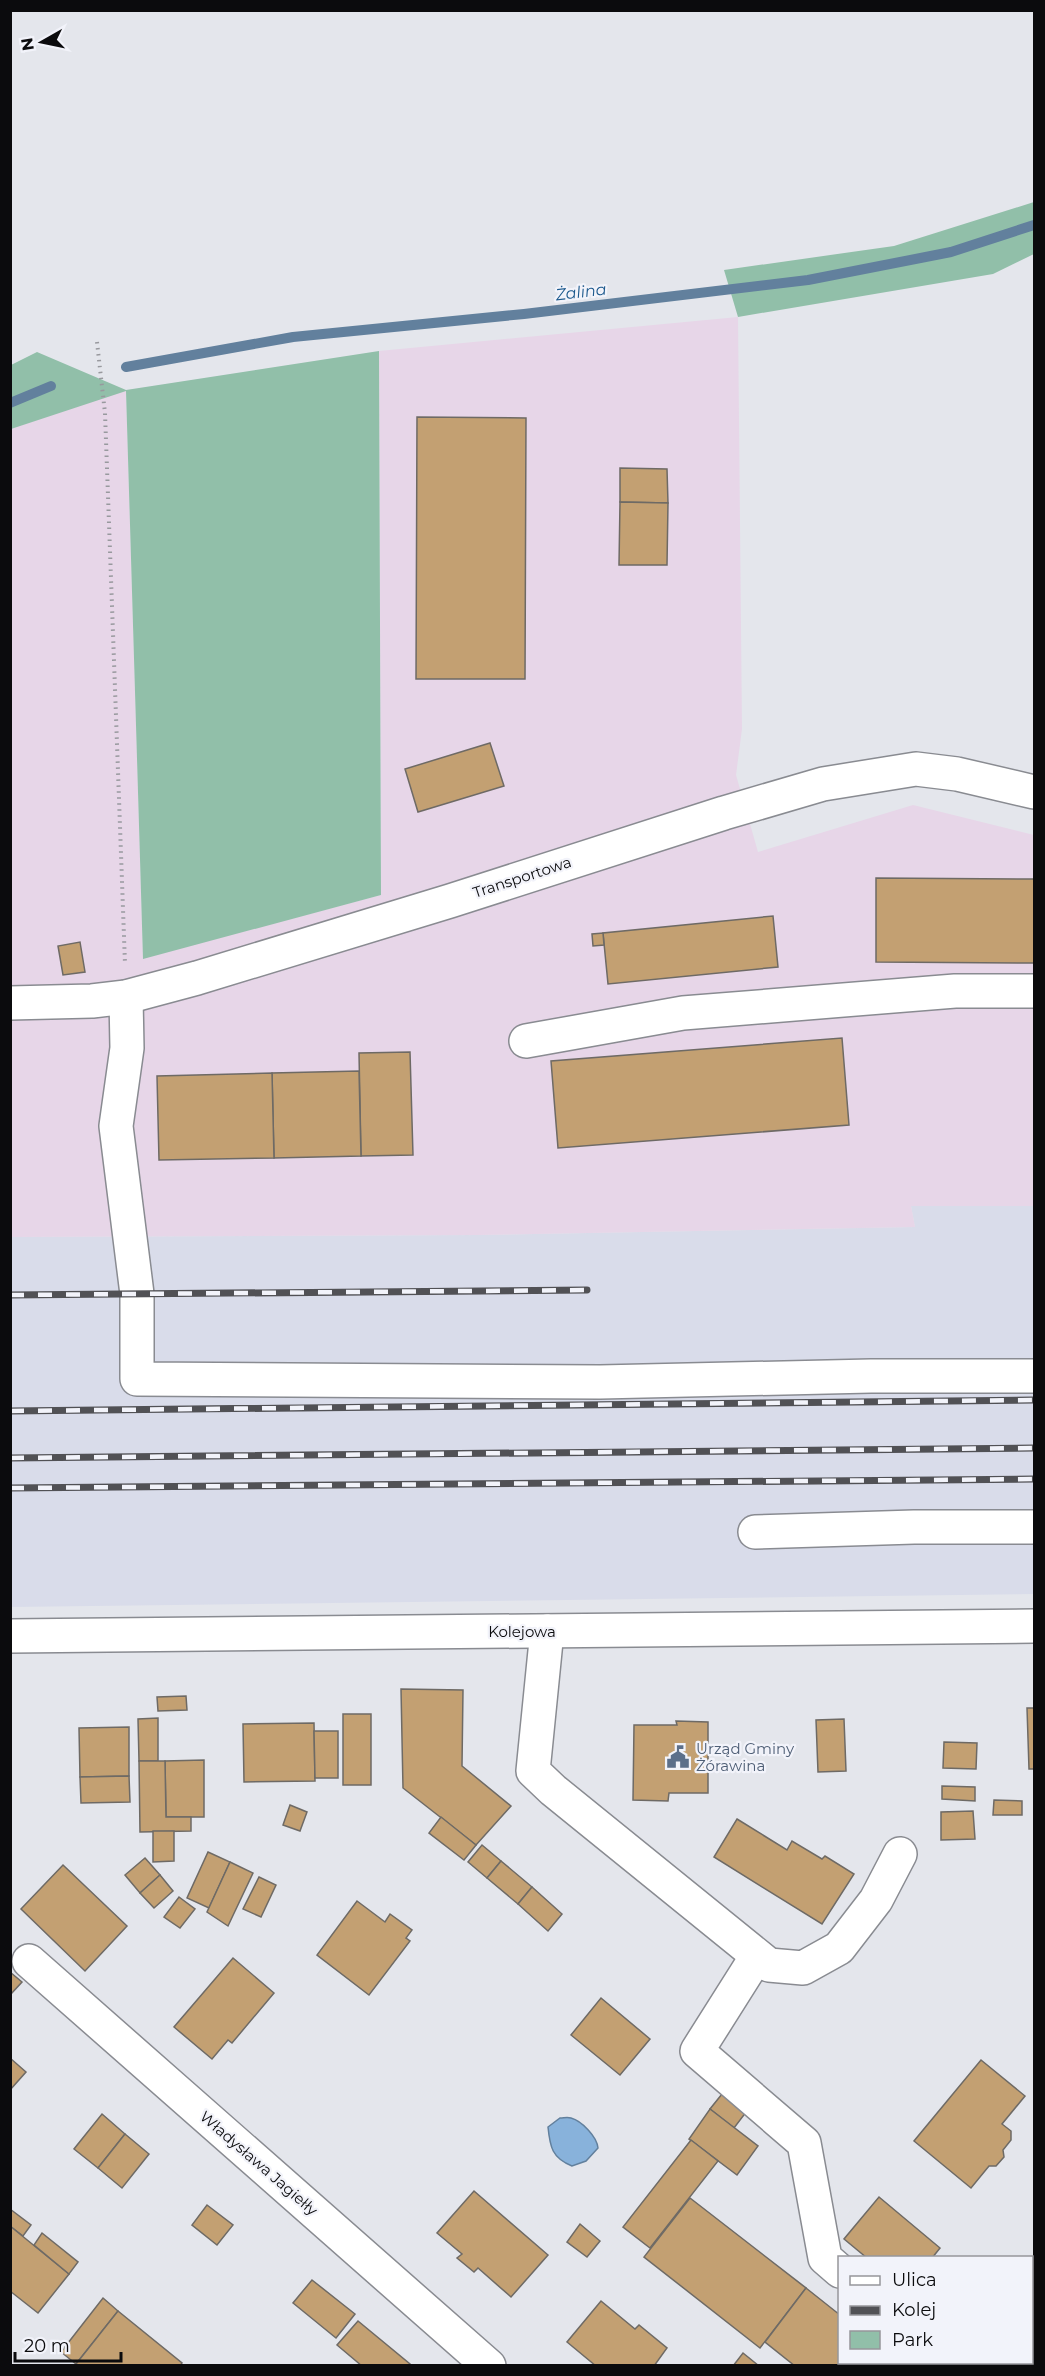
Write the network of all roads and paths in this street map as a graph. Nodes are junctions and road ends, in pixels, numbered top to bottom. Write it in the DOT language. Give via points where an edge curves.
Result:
graph roads {
  1 [pos="97,342"];
  2 [pos="1035,792"];
  3 [pos="1035,991"];
  4 [pos="126,997"];
  5 [pos="10,1004"];
  6 [pos="526,1041"];
  7 [pos="1035,1376"];
  8 [pos="1035,1527"];
  9 [pos="755,1532"];
  10 [pos="1035,1626"];
  11 [pos="547,1631"];
  12 [pos="10,1636"];
  13 [pos="900,1854"];
  14 [pos="758,1956"];
  15 [pos="29,1961"];
  16 [pos="838,2269"];
  17 [pos="489,2366"];
  1 -- 4 [label="path" via="105,413"];
  2 -- 4 [label="street, Transportowa" via="916,769 823,784"];
  3 -- 6 [label="street" via="956,991 683,1013"];
  4 -- 5 [label="street, Transportowa"];
  4 -- 7 [label="street" via="127,1048 117,1126 136,1294 138,1379 600,1382"];
  8 -- 9 [label="street"];
  10 -- 11 [label="street, Kolejowa"];
  11 -- 12 [label="street, Kolejowa"];
  11 -- 14 [label="street" via="532,1771"];
  13 -- 14 [label="street" via="876,1900 839,1948 803,1968 769,1965"];
  14 -- 16 [label="street" via="697,2051 804,2143 825,2258"];
  15 -- 17 [label="street, Władysława Jagiełły"];
}
